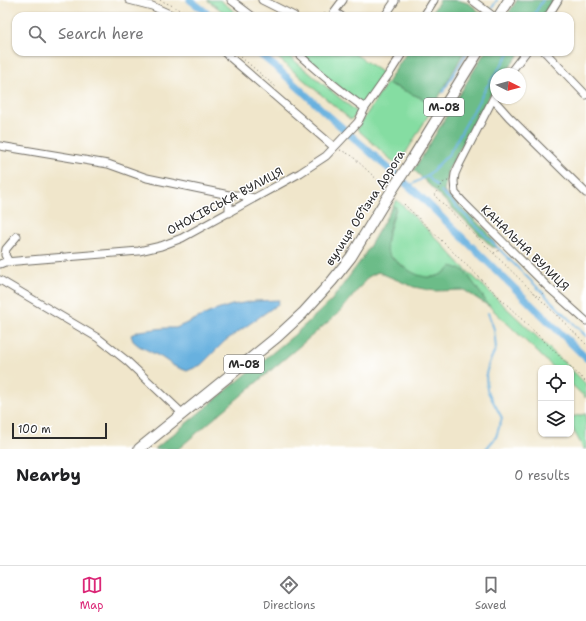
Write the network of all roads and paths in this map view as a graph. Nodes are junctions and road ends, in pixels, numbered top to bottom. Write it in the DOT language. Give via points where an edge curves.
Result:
graph roads {
  1 [pos="129,0"];
  2 [pos="160,0"];
  3 [pos="230,0"];
  4 [pos="262,0"];
  5 [pos="343,0"];
  6 [pos="394,0"];
  7 [pos="434,0"];
  8 [pos="472,0"];
  9 [pos="509,0"];
  10 [pos="558,0"];
  11 [pos="165,12"];
  12 [pos="183,12"];
  13 [pos="246,12"];
  14 [pos="286,12"];
  15 [pos="334,12"];
  16 [pos="388,12"];
  17 [pos="426,12"];
  18 [pos="488,12"];
  19 [pos="502,12"];
  20 [pos="550,12"];
  21 [pos="229,56"];
  22 [pos="300,56"];
  23 [pos="400,56"];
  24 [pos="476,56"];
  25 [pos="523,56"];
  26 [pos="549,56"];
  27 [pos="514,68"];
  28 [pos="586,95"];
  29 [pos="490,104"];
  30 [pos="499,104"];
  31 [pos="365,108"];
  32 [pos="0,146"];
  33 [pos="334,147"];
  34 [pos="454,184"];
  35 [pos="386,187"];
  36 [pos="586,193"];
  37 [pos="229,195"];
  38 [pos="254,198"];
  39 [pos="404,204"];
  40 [pos="229,212"];
  41 [pos="17,236"];
  42 [pos="502,248"];
  43 [pos="493,253"];
  44 [pos="9,262"];
  45 [pos="0,264"];
  46 [pos="0,280"];
  47 [pos="544,291"];
  48 [pos="538,297"];
  49 [pos="586,321"];
  50 [pos="586,344"];
  51 [pos="586,382"];
  52 [pos="182,414"];
  53 [pos="139,449"];
  1 -- 11 [label="street"];
  2 -- 12 [label="path"];
  3 -- 13 [label="street"];
  4 -- 14 [label="street"];
  5 -- 15 [label="street"];
  6 -- 16 [label="street"];
  7 -- 17 [label="street"];
  8 -- 18 [label="street"];
  9 -- 19 [label="highway"];
  10 -- 20 [label="street"];
  21 -- 33 [label="street"];
  22 -- 31 [label="street" via="335,87"];
  23 -- 31 [label="street, ОНОКІВСЬКА ВУЛИЦЯ"];
  24 -- 52 [label="highway, вулиця Обʼїзна Дорога / М-08, bridge" via="351,257 311,306"];
  25 -- 27 [label="street"];
  26 -- 28 [label="street"];
  29 -- 34 [label="street" via="459,165"];
  30 -- 36 [label="street" via="508,117"];
  31 -- 33 [label="street, ОНОКІВСЬКА ВУЛИЦЯ" via="358,122"];
  32 -- 37 [label="street" via="108,164 147,178"];
  33 -- 35 [label="path" via="351,155"];
  33 -- 38 [label="street, ОНОКІВСЬКА ВУЛИЦЯ" via="313,165"];
  34 -- 43 [label="path" via="444,182 434,195"];
  34 -- 49 [label="street, КАНАЛЬНА ВУЛИЦЯ" via="457,197"];
  37 -- 38 [label="street"];
  37 -- 40 [label="street"];
  38 -- 40 [label="street, ОНОКІВСЬКА ВУЛИЦЯ"];
  39 -- 51 [label="path"];
  40 -- 44 [label="street, ОНОКІВСЬКА ВУЛИЦЯ" via="182,238 151,249"];
  41 -- 44 [label="street" via="6,249 5,255"];
  42 -- 43 [label="path"];
  43 -- 48 [label="path"];
  44 -- 45 [label="street, ОНОКІВСЬКА ВУЛИЦЯ"];
  46 -- 52 [label="street" via="98,338 127,361"];
  47 -- 48 [label="path"];
  48 -- 50 [label="path"];
  52 -- 53 [label="highway, вулиця Обʼїзна Дорога / М-08"];
}
